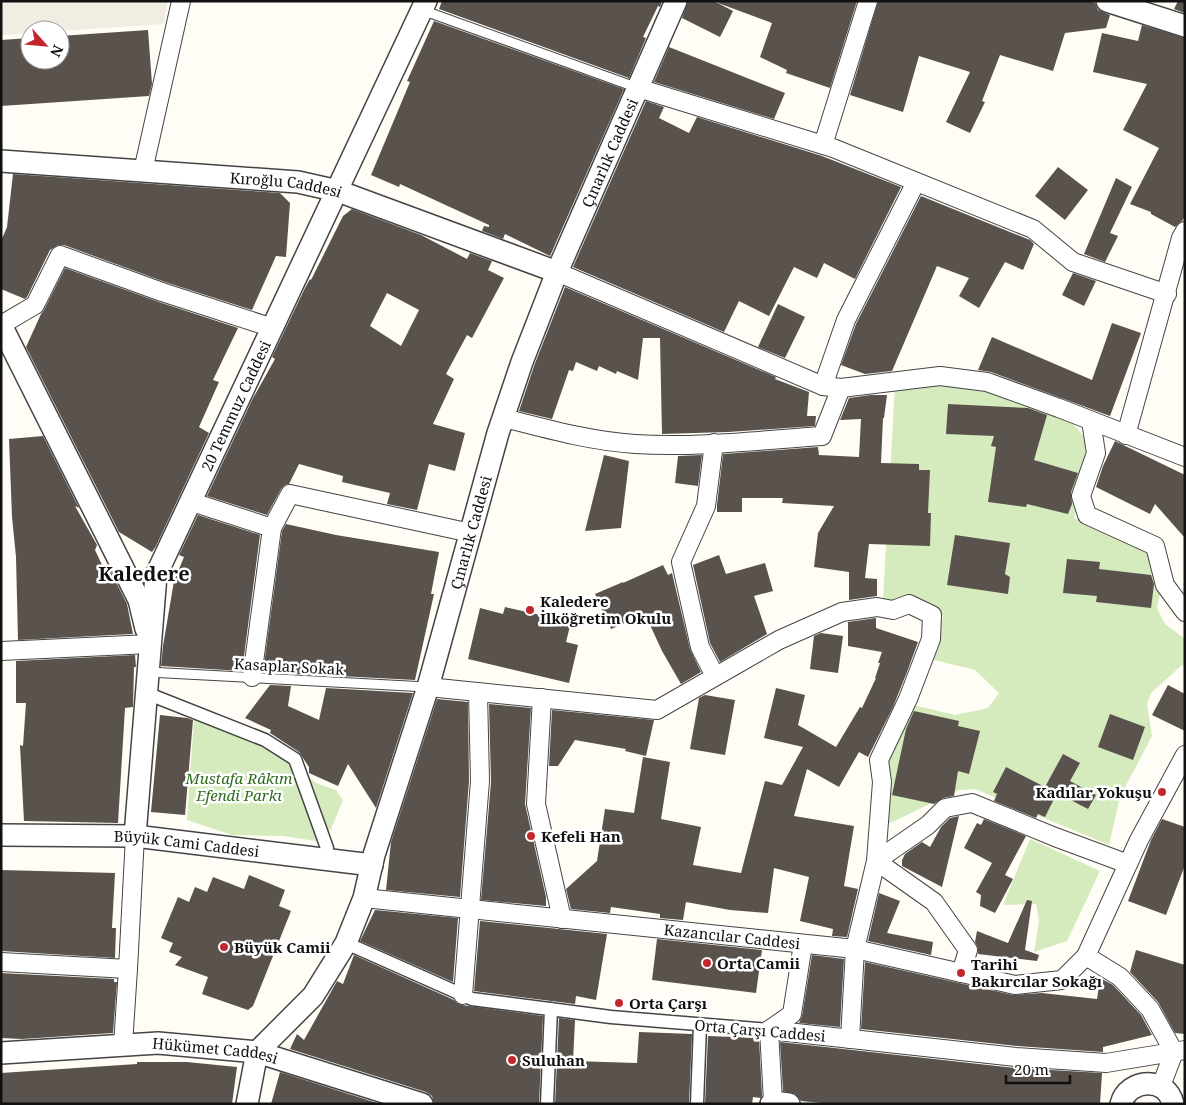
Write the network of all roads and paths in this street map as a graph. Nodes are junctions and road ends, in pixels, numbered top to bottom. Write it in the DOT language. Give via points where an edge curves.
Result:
graph roads {
  1 [pos="181,1"];
  2 [pos="676,1"];
  3 [pos="868,1"];
  4 [pos="1107,1"];
  5 [pos="424,6"];
  6 [pos="1185,26"];
  7 [pos="638,88"];
  8 [pos="823,145"];
  9 [pos="1,161"];
  10 [pos="144,171"];
  11 [pos="916,182"];
  12 [pos="338,191"];
  13 [pos="1185,231"];
  14 [pos="557,272"];
  15 [pos="1167,294"];
  16 [pos="1,325"];
  17 [pos="273,328"];
  18 [pos="823,386"];
  19 [pos="841,388"];
  20 [pos="504,418"];
  21 [pos="1091,421"];
  22 [pos="1126,435"];
  23 [pos="714,443"];
  24 [pos="1185,457"];
  25 [pos="192,502"];
  26 [pos="272,528"];
  27 [pos="471,533"];
  28 [pos="1185,612"];
  29 [pos="150,644"];
  30 [pos="1,652"];
  31 [pos="148,672"];
  32 [pos="715,676"];
  33 [pos="252,678"];
  34 [pos="428,687"];
  35 [pos="478,692"];
  36 [pos="146,693"];
  37 [pos="542,698"];
  38 [pos="1185,755"];
  39 [pos="135,833"];
  40 [pos="1,835"];
  41 [pos="326,853"];
  42 [pos="373,860"];
  43 [pos="876,862"];
  44 [pos="1128,864"];
  45 [pos="364,898"];
  46 [pos="469,909"];
  47 [pos="562,919"];
  48 [pos="346,943"];
  49 [pos="803,944"];
  50 [pos="855,949"];
  51 [pos="1086,956"];
  52 [pos="1,962"];
  53 [pos="128,969"];
  54 [pos="961,973"];
  55 [pos="463,995"];
  56 [pos="551,1010"];
  57 [pos="700,1025"];
  58 [pos="769,1030"];
  59 [pos="850,1038"];
  60 [pos="123,1045"];
  61 [pos="1179,1051"];
  62 [pos="257,1052"];
  63 [pos="1,1053"];
  64 [pos="1161,1086"];
  65 [pos="778,1103"];
  66 [pos="247,1104"];
  67 [pos="422,1104"];
  68 [pos="547,1104"];
  69 [pos="697,1104"];
  70 [pos="1121,1104"];
  71 [pos="1173,1104"];
  1 -- 10 [label="street"];
  2 -- 7 [label="street, Çınarlık Caddesi"];
  3 -- 8 [label="street"];
  4 -- 6 [label="street"];
  5 -- 7 [label="lane"];
  5 -- 12 [label="street, 20 Temmuz Caddesi"];
  7 -- 8 [label="street"];
  7 -- 14 [label="street, Çınarlık Caddesi"];
  8 -- 11 [label="street"];
  9 -- 10 [label="street, Kıroğlu Caddesi"];
  10 -- 12 [label="street, Kıroğlu Caddesi" via="298,182"];
  11 -- 15 [label="street" via="1033,229 1073,262"];
  11 -- 18 [label="street" via="846,320"];
  12 -- 14 [label="street, Kıroğlu Caddesi"];
  12 -- 17 [label="street, 20 Temmuz Caddesi"];
  13 -- 15 [label="street"];
  14 -- 18 [label="street"];
  14 -- 20 [label="street, Çınarlık Caddesi"];
  15 -- 22 [label="street"];
  16 -- 17 [label="street" via="35,305 60,255"];
  16 -- 29 [label="street" via="139,600"];
  17 -- 25 [label="street, 20 Temmuz Caddesi"];
  18 -- 19 [label="street"];
  19 -- 21 [label="street" via="940,376 987,382"];
  19 -- 23 [label="street" via="822,436"];
  20 -- 23 [label="street" via="586,438 626,443"];
  20 -- 27 [label="street, Çınarlık Caddesi"];
  21 -- 22 [label="street"];
  21 -- 28 [label="street" via="1096,453 1081,496 1087,516 1155,546 1165,585"];
  22 -- 24 [label="street"];
  23 -- 32 [label="street" via="706,506 682,562 700,647"];
  25 -- 26 [label="street"];
  25 -- 29 [label="street, 20 Temmuz Caddesi" via="156,575"];
  26 -- 27 [label="street" via="290,494"];
  26 -- 33 [label="street"];
  27 -- 34 [label="street, Çınarlık Caddesi"];
  29 -- 30 [label="street"];
  29 -- 31 [label="street, 20 Temmuz Caddesi"];
  31 -- 33 [label="lane, Kasaplar Sokak"];
  31 -- 36 [label="street, 20 Temmuz Caddesi"];
  32 -- 37 [label="street" via="657,710"];
  32 -- 43 [label="street" via="779,640 842,612 877,607 893,610 909,604 932,615 931,639 908,700 879,760 882,782"];
  33 -- 34 [label="lane, Kasaplar Sokak"];
  34 -- 35 [label="street"];
  34 -- 42 [label="street, Çınarlık Caddesi"];
  35 -- 37 [label="street"];
  35 -- 46 [label="street" via="480,781"];
  36 -- 39 [label="street, 20 Temmuz Caddesi"];
  36 -- 41 [label="street" via="265,740 295,759"];
  37 -- 47 [label="street" via="536,804"];
  38 -- 44 [label="street"];
  39 -- 40 [label="street, Büyük Cami Caddesi"];
  39 -- 41 [label="street, Büyük Cami Caddesi"];
  39 -- 53 [label="street"];
  41 -- 42 [label="street, Büyük Cami Caddesi"];
  42 -- 45 [label="street, Çınarlık Caddesi"];
  43 -- 44 [label="street" via="928,825 945,808 972,803"];
  43 -- 50 [label="street"];
  43 -- 54 [label="street" via="934,902 968,950"];
  44 -- 51 [label="street"];
  45 -- 46 [label="street, Kazancılar Caddesi"];
  45 -- 48 [label="street, Çınarlık Caddesi"];
  46 -- 47 [label="street, Kazancılar Caddesi"];
  46 -- 55 [label="street"];
  47 -- 49 [label="street, Kazancılar Caddesi"];
  48 -- 55 [label="street, Orta Çarşı Caddesi"];
  48 -- 62 [label="street, Çınarlık Caddesi" via="313,996"];
  49 -- 50 [label="street, Kazancılar Caddesi"];
  49 -- 58 [label="street" via="792,1014"];
  50 -- 54 [label="street, Kazancılar Caddesi"];
  50 -- 59 [label="street"];
  51 -- 54 [label="street, Kazancılar Caddesi" via="1062,980 1015,985"];
  51 -- 61 [label="street" via="1120,977 1150,1009"];
  52 -- 53 [label="street"];
  53 -- 60 [label="street"];
  55 -- 56 [label="street, Orta Çarşı Caddesi" via="472,1000"];
  56 -- 57 [label="street, Orta Çarşı Caddesi"];
  56 -- 68 [label="street"];
  57 -- 58 [label="street, Orta Çarşı Caddesi"];
  57 -- 69 [label="street"];
  58 -- 59 [label="street, Orta Çarşı Caddesi"];
  58 -- 65 [label="street"];
  59 -- 61 [label="street, Orta Çarşı Caddesi" via="1016,1057 1106,1063"];
  60 -- 62 [label="street, Hükümet Caddesi" via="158,1043"];
  60 -- 63 [label="street, Hükümet Caddesi"];
  61 -- 64 [label="street"];
  62 -- 66 [label="street"];
  62 -- 67 [label="street, Hükümet Caddesi"];
  64 -- 70 [label="street" via="1152,1083 1135,1085"];
  64 -- 71 [label="street"];
}
